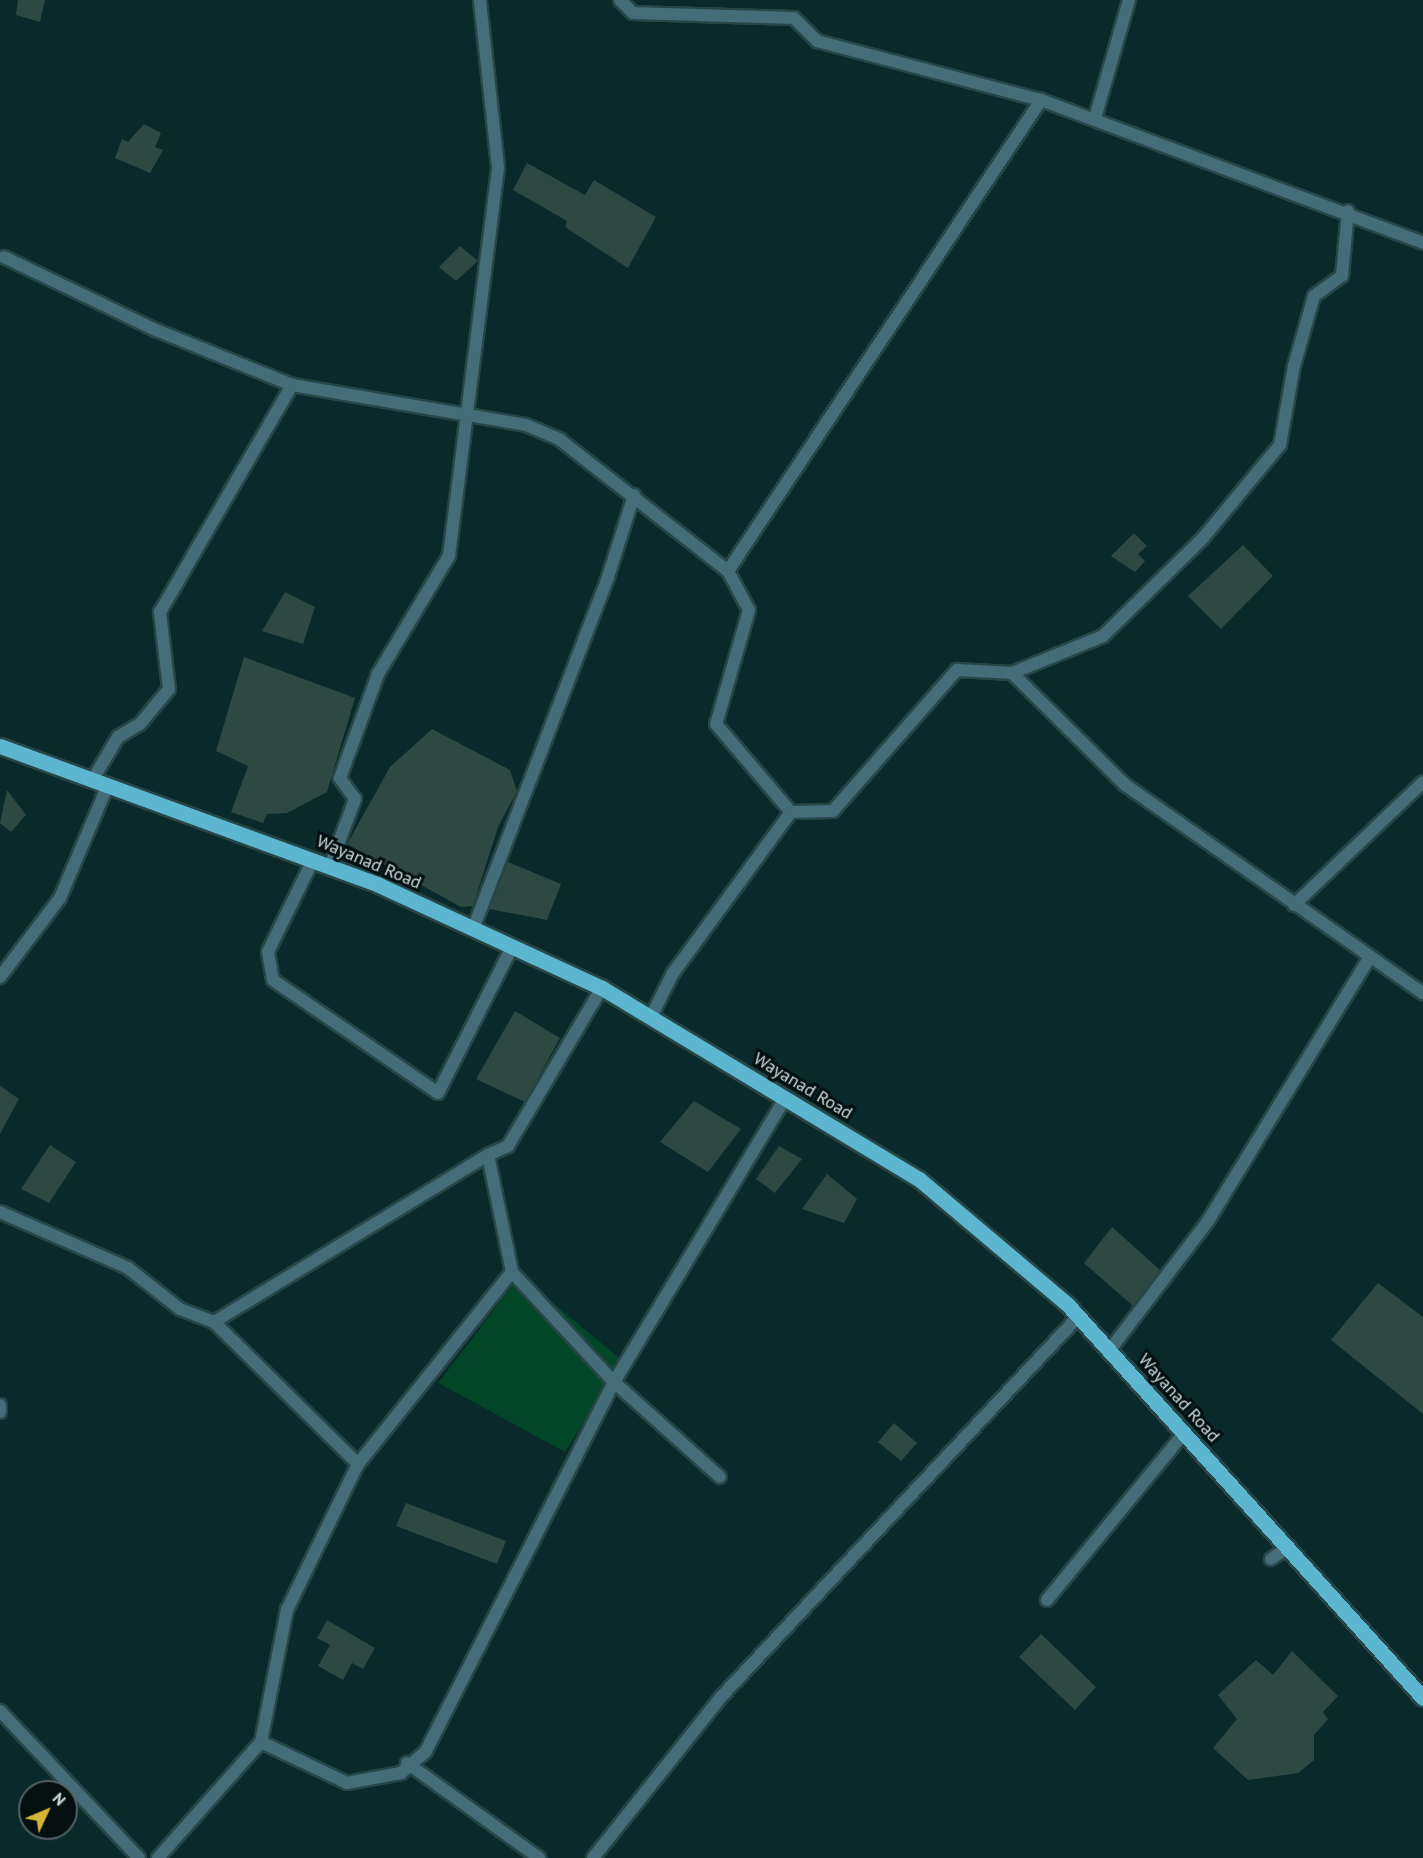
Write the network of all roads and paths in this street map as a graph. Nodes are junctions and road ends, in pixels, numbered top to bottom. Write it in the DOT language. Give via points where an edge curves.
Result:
graph roads {
  1 [pos="477,0"];
  2 [pos="620,0"];
  3 [pos="1129,0"];
  4 [pos="1041,99"];
  5 [pos="1095,118"];
  6 [pos="1348,211"];
  7 [pos="1423,243"];
  8 [pos="4,257"];
  9 [pos="292,385"];
  10 [pos="465,416"];
  11 [pos="634,495"];
  12 [pos="728,571"];
  13 [pos="1012,674"];
  14 [pos="0,746"];
  15 [pos="93,779"];
  16 [pos="1423,782"];
  17 [pos="108,785"];
  18 [pos="791,812"];
  19 [pos="313,860"];
  20 [pos="330,866"];
  21 [pos="1294,905"];
  22 [pos="472,929"];
  23 [pos="512,947"];
  24 [pos="1368,958"];
  25 [pos="0,977"];
  26 [pos="602,988"];
  27 [pos="1423,993"];
  28 [pos="651,1017"];
  29 [pos="785,1098"];
  30 [pos="488,1155"];
  31 [pos="0,1212"];
  32 [pos="512,1272"];
  33 [pos="1078,1317"];
  34 [pos="214,1322"];
  35 [pos="1109,1351"];
  36 [pos="614,1382"];
  37 [pos="0,1405"];
  38 [pos="0,1412"];
  39 [pos="1184,1432"];
  40 [pos="358,1464"];
  41 [pos="720,1477"];
  42 [pos="1289,1547"];
  43 [pos="1271,1559"];
  44 [pos="1047,1600"];
  45 [pos="1423,1698"];
  46 [pos="0,1711"];
  47 [pos="261,1742"];
  48 [pos="407,1763"];
  49 [pos="139,1858"];
  50 [pos="158,1858"];
  51 [pos="539,1858"];
  52 [pos="593,1858"];
  1 -- 10 [label="street" via="498,167"];
  2 -- 4 [label="street" via="633,13 794,18 818,40"];
  3 -- 5 [label="street"];
  4 -- 5 [label="street"];
  4 -- 12 [label="street"];
  5 -- 6 [label="street"];
  6 -- 7 [label="street"];
  6 -- 13 [label="street" via="1342,276 1314,296 1280,445 1203,538 1103,636"];
  8 -- 9 [label="street" via="156,330"];
  9 -- 10 [label="street"];
  9 -- 15 [label="street" via="160,612 169,689 140,724 118,737"];
  10 -- 11 [label="street" via="526,425 559,439"];
  10 -- 20 [label="street" via="449,556 378,674 340,778 355,799"];
  11 -- 12 [label="street"];
  11 -- 22 [label="street" via="608,577"];
  12 -- 18 [label="street" via="749,610 716,724"];
  13 -- 18 [label="street" via="957,670 833,811"];
  13 -- 21 [label="street" via="1124,784"];
  14 -- 15 [label="main road, Wayanad Road"];
  15 -- 17 [label="main road, Wayanad Road"];
  16 -- 21 [label="street"];
  17 -- 19 [label="main road, Wayanad Road"];
  17 -- 25 [label="street" via="60,898"];
  18 -- 28 [label="street" via="673,973"];
  19 -- 20 [label="main road, Wayanad Road"];
  19 -- 23 [label="street" via="268,952 273,980 438,1094"];
  20 -- 22 [label="main road, Wayanad Road"];
  21 -- 24 [label="street"];
  22 -- 23 [label="main road, Wayanad Road"];
  23 -- 26 [label="main road, Wayanad Road"];
  24 -- 27 [label="street"];
  24 -- 35 [label="street" via="1208,1221"];
  26 -- 28 [label="main road, Wayanad Road"];
  26 -- 30 [label="street" via="508,1146"];
  28 -- 29 [label="main road, Wayanad Road"];
  29 -- 33 [label="main road, Wayanad Road" via="919,1179"];
  29 -- 36 [label="street"];
  30 -- 32 [label="street"];
  30 -- 34 [label="street"];
  31 -- 34 [label="street" via="128,1268 180,1309"];
  32 -- 36 [label="street"];
  32 -- 40 [label="street"];
  33 -- 35 [label="main road, Wayanad Road"];
  33 -- 52 [label="street" via="721,1697"];
  34 -- 40 [label="street"];
  35 -- 39 [label="main road, Wayanad Road"];
  36 -- 41 [label="street"];
  36 -- 48 [label="street" via="426,1751"];
  37 -- 38 [label="street"];
  39 -- 42 [label="main road, Wayanad Road"];
  39 -- 44 [label="street"];
  40 -- 47 [label="street" via="287,1610"];
  42 -- 43 [label="street"];
  42 -- 45 [label="main road, Wayanad Road"];
  46 -- 49 [label="street"];
  47 -- 48 [label="street" via="347,1783 401,1773"];
  47 -- 50 [label="street"];
  48 -- 51 [label="street"];
}
